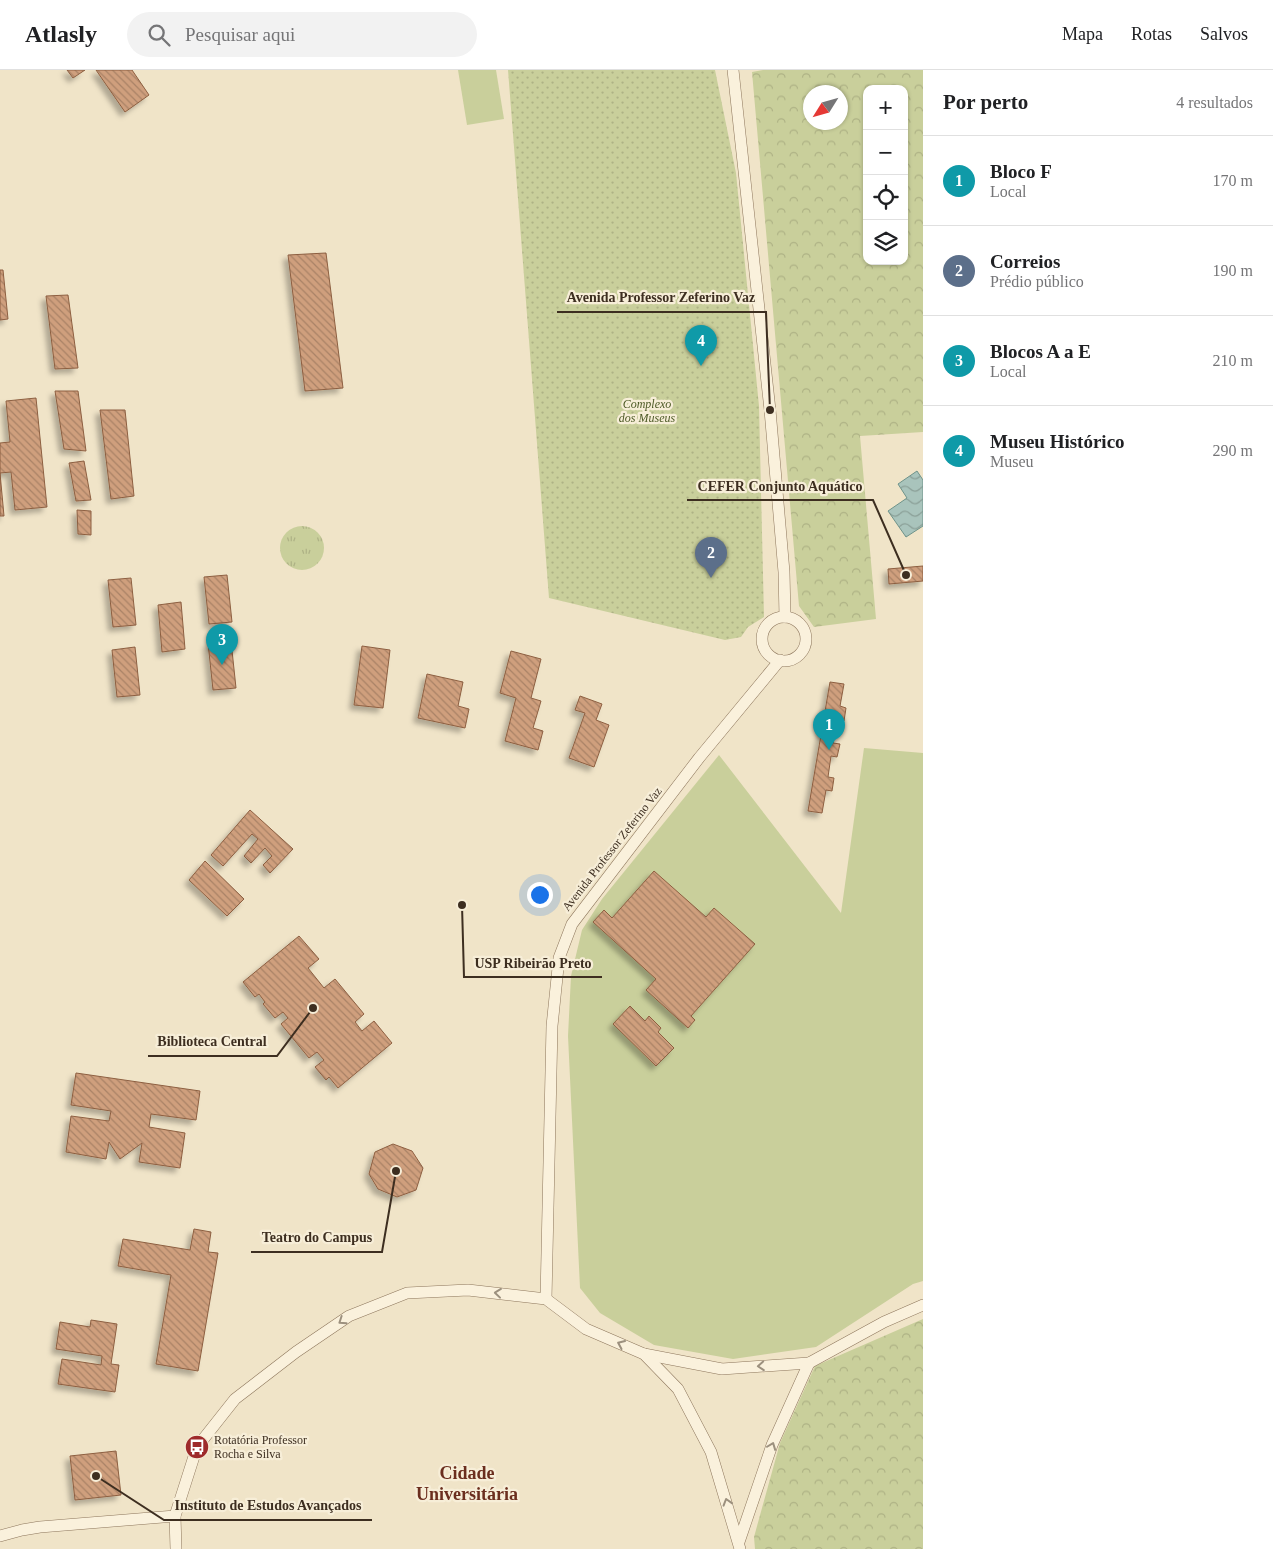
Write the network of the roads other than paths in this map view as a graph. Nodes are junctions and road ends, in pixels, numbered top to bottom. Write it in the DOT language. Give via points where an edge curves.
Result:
graph roads {
  1 [pos="733,70"];
  2 [pos="785,617"];
  3 [pos="780,660"];
  4 [pos="546,1299"];
  5 [pos="923,1305"];
  6 [pos="644,1354"];
  7 [pos="809,1363"];
  8 [pos="174,1516"];
  9 [pos="0,1536"];
  10 [pos="740,1545"];
  11 [pos="176,1549"];
  1 -- 2 [label="street" via="770,410"];
  2 -- 3 [label="street" via="769,623 762,639 767,653"];
  2 -- 3 [label="street" via="799,623 806,644 793,659"];
  3 -- 4 [label="street, Avenida Professor Zeferino Vaz" via="699,758 572,924 559,958 552,1026"];
  6 -- 4 [label="street, one-way" via="586,1329"];
  4 -- 8 [label="street, one-way" via="468,1290 407,1293 348,1316 235,1400 197,1447"];
  5 -- 7 [label="street" via="884,1322"];
  7 -- 6 [label="street, one-way" via="722,1369"];
  10 -- 6 [label="street, one-way" via="711,1452 678,1390"];
  10 -- 7 [label="street, one-way" via="772,1445"];
  8 -- 9 [label="street" via="40,1527"];
  8 -- 11 [label="street"];
}
